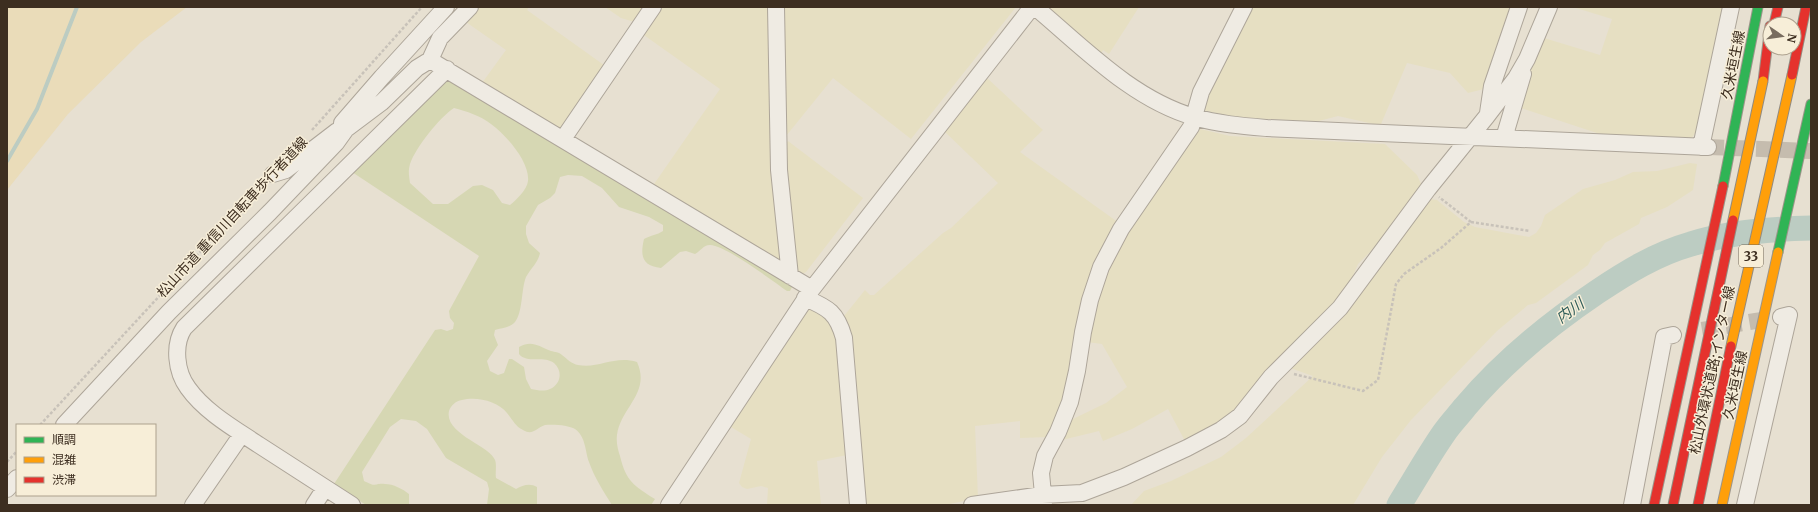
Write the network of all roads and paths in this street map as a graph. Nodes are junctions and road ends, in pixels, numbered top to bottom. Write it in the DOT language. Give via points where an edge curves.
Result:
graph roads {
  1 [pos="422,7"];
  2 [pos="446,7"];
  3 [pos="470,7"];
  4 [pos="653,7"];
  5 [pos="776,7"];
  6 [pos="1032,7"];
  7 [pos="1035,7"];
  8 [pos="1244,7"];
  9 [pos="1519,7"];
  10 [pos="1549,7"];
  11 [pos="1731,7"];
  12 [pos="1758,7"];
  13 [pos="1806,7"];
  14 [pos="1766,56"];
  15 [pos="1768,56"];
  16 [pos="1527,59"];
  17 [pos="430,60"];
  18 [pos="447,68"];
  19 [pos="1763,81"];
  20 [pos="1811,104"];
  21 [pos="1487,116"];
  22 [pos="1195,117"];
  23 [pos="341,130"];
  24 [pos="310,132"];
  25 [pos="1471,136"];
  26 [pos="1504,138"];
  27 [pos="563,139"];
  28 [pos="273,174"];
  29 [pos="1428,189"];
  30 [pos="1471,222"];
  31 [pos="1530,231"];
  32 [pos="790,276"];
  33 [pos="808,294"];
  34 [pos="1781,317"];
  35 [pos="1673,335"];
  36 [pos="1278,370"];
  37 [pos="41,424"];
  38 [pos="65,424"];
  39 [pos="242,434"];
  40 [pos="16,452"];
  41 [pos="7,462"];
  42 [pos="16,479"];
  43 [pos="325,488"];
  44 [pos="7,489"];
  45 [pos="1043,500"];
  46 [pos="193,505"];
  47 [pos="314,505"];
  48 [pos="352,505"];
  49 [pos="669,505"];
  50 [pos="858,505"];
  51 [pos="972,505"];
  52 [pos="1632,505"];
  53 [pos="1654,505"];
  54 [pos="1673,505"];
  55 [pos="1698,505"];
  56 [pos="1722,505"];
  57 [pos="1745,505"];
  1 -- 24 [label="path, 松山市道 重信川自転車歩行者道線"];
  2 -- 23 [label="street" via="382,77"];
  3 -- 17 [label="street" via="440,38"];
  4 -- 27 [label="street"];
  5 -- 32 [label="street" via="779,170"];
  6 -- 33 [label="street"];
  7 -- 22 [label="street" via="1131,86 1165,106"];
  8 -- 22 [label="street" via="1201,92"];
  9 -- 21 [label="street" via="1492,86"];
  10 -- 16 [label="street"];
  11 -- 26 [label="street" via="1705,147"];
  12 -- 53 [label="main road, 久米垣生線" via="1704,277"];
  13 -- 55 [label="main road, 松山外環状道路;インター線 / 33, bridge"];
  14 -- 19 [label="main road, 33"];
  15 -- 19 [label="main road, 松山外環状道路;インター線 / 33"];
  16 -- 21 [label="street"];
  16 -- 26 [label="street"];
  17 -- 18 [label="street"];
  17 -- 23 [label="street" via="417,68 382,102"];
  18 -- 27 [label="street"];
  18 -- 39 [label="street" via="184,328 179,336 178,369 187,388 210,411"];
  19 -- 54 [label="main road, 松山外環状道路;インター線 / 33, bridge"];
  20 -- 56 [label="main road, 久米垣生線"];
  21 -- 25 [label="street"];
  22 -- 25 [label="street" via="1267,128"];
  22 -- 45 [label="street" via="1186,136 1121,229 1101,267 1082,332 1070,402 1045,456 1041,473"];
  23 -- 28 [label="street" via="286,170"];
  23 -- 38 [label="street" via="336,142 169,312"];
  25 -- 26 [label="street"];
  25 -- 29 [label="street"];
  27 -- 32 [label="street"];
  28 -- 37 [label="path, 松山市道 重信川自転車歩行者道線"];
  29 -- 30 [label="path"];
  29 -- 36 [label="street" via="1340,308"];
  30 -- 31 [label="path"];
  30 -- 36 [label="path" via="1441,248 1404,274 1396,284 1378,380 1363,390"];
  32 -- 33 [label="street"];
  33 -- 49 [label="street"];
  33 -- 50 [label="street" via="831,311 842,333"];
  34 -- 57 [label="street" via="1789,315"];
  35 -- 52 [label="street" via="1664,337"];
  36 -- 45 [label="street" via="1240,416 1221,430 1082,493"];
  39 -- 43 [label="street"];
  39 -- 46 [label="street"];
  40 -- 41 [label="path"];
  42 -- 44 [label="street"];
  43 -- 47 [label="street"];
  43 -- 48 [label="street"];
  45 -- 51 [label="street"];
}
